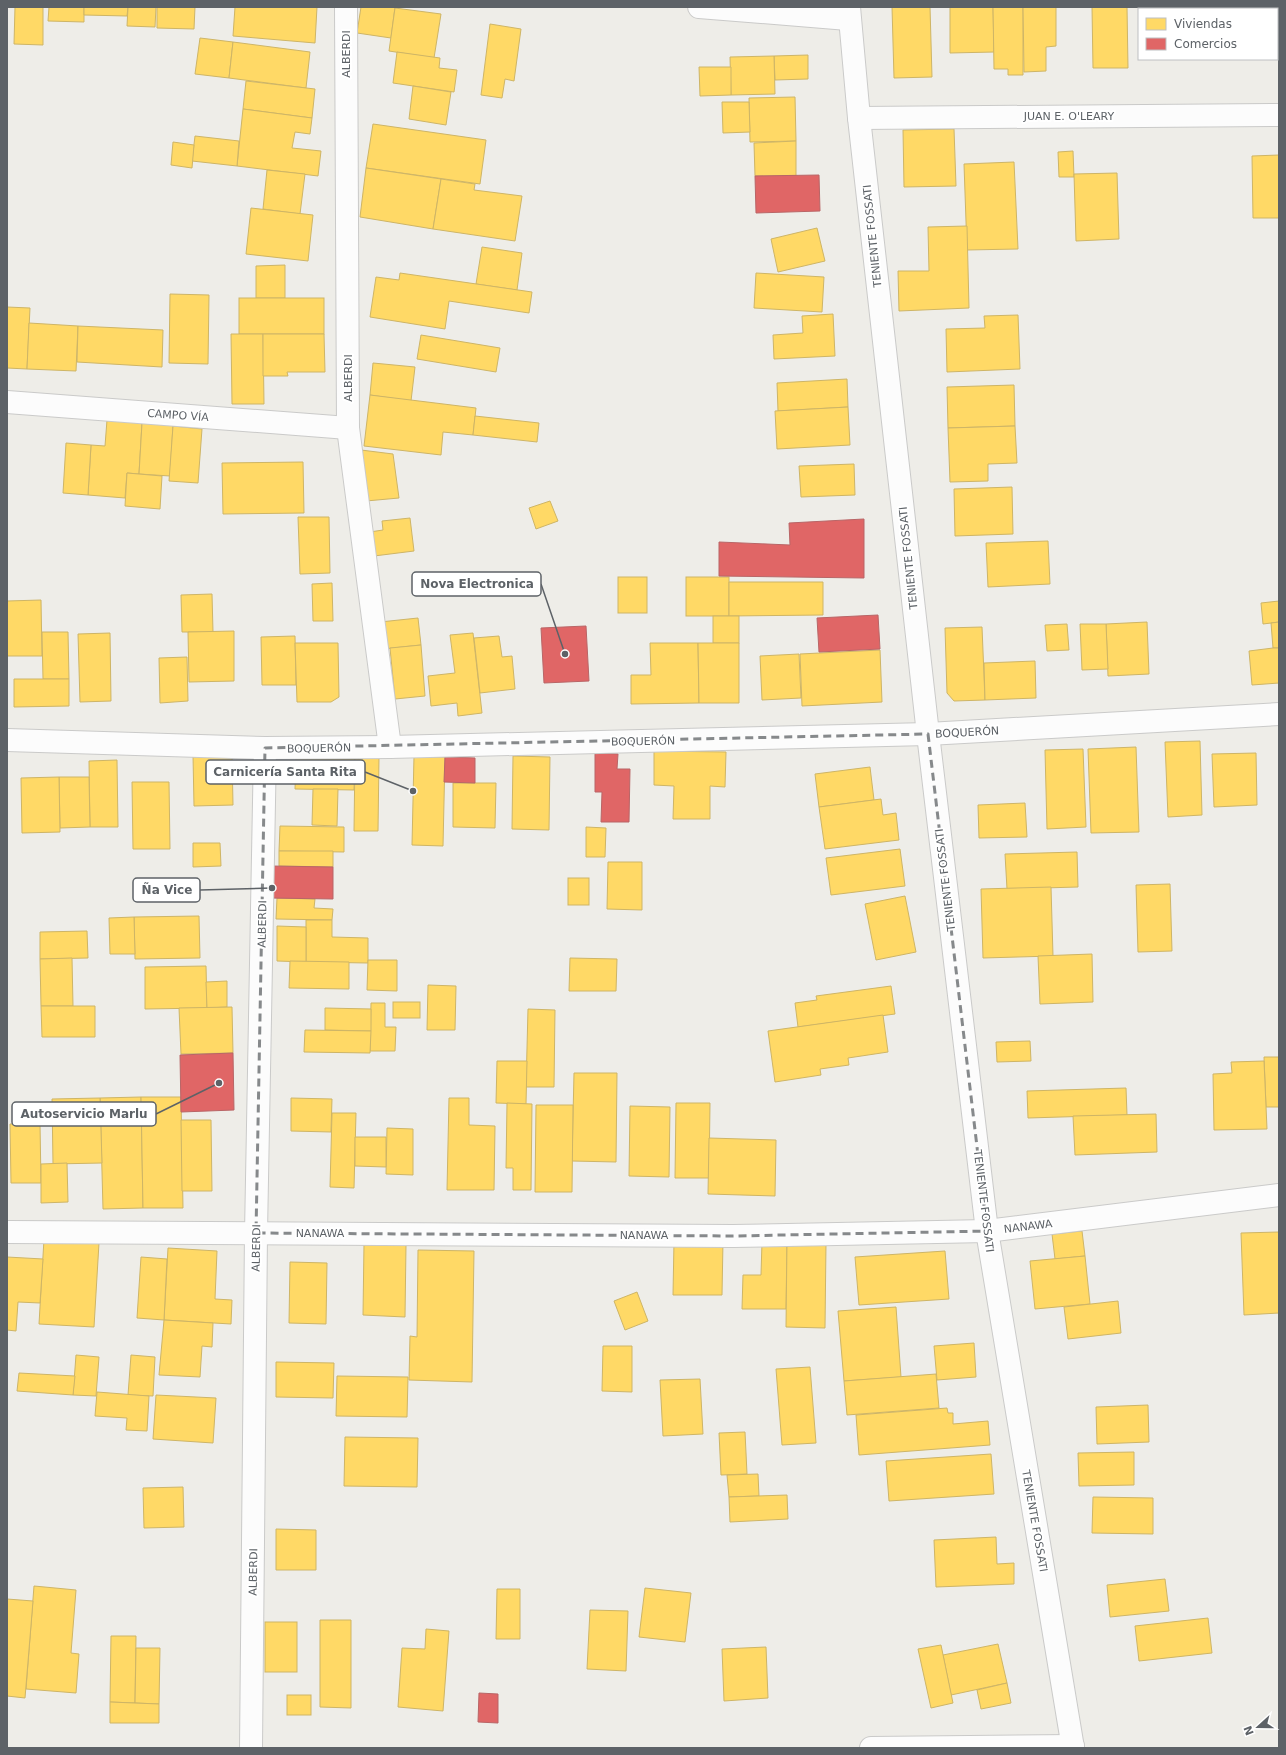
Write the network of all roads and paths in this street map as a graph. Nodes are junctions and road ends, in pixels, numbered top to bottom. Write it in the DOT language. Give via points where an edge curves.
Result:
graph roads {
  1 [pos="346,7"];
  2 [pos="699,7"];
  3 [pos="849,13"];
  4 [pos="1279,115"];
  5 [pos="858,118"];
  6 [pos="7,402"];
  7 [pos="348,428"];
  8 [pos="1279,714"];
  9 [pos="928,734"];
  10 [pos="7,740"];
  11 [pos="390,747"];
  12 [pos="265,748"];
  13 [pos="1279,1195"];
  14 [pos="987,1231"];
  15 [pos="7,1232"];
  16 [pos="256,1233"];
  17 [pos="1073,1747"];
  18 [pos="251,1748"];
  19 [pos="871,1748"];
  1 -- 7 [label="street, ALBERDI"];
  2 -- 3 [label="street"];
  3 -- 5 [label="street, TENIENTE FOSSATI"];
  4 -- 5 [label="street, JUAN E. O'LEARY"];
  5 -- 9 [label="street, TENIENTE FOSSATI"];
  6 -- 7 [label="street, CAMPO VÍA"];
  7 -- 11 [label="street, ALBERDI"];
  8 -- 9 [label="street, BOQUERÓN"];
  9 -- 11 [label="street, BOQUERÓN"];
  9 -- 14 [label="street, TENIENTE FOSSATI"];
  10 -- 12 [label="street, BOQUERÓN"];
  11 -- 12 [label="street, BOQUERÓN"];
  12 -- 16 [label="street, ALBERDI"];
  13 -- 14 [label="street, NANAWA"];
  14 -- 16 [label="street, NANAWA" via="733,1236"];
  14 -- 17 [label="street, TENIENTE FOSSATI"];
  15 -- 16 [label="street, NANAWA"];
  16 -- 18 [label="street, ALBERDI"];
  17 -- 19 [label="street"];
}
